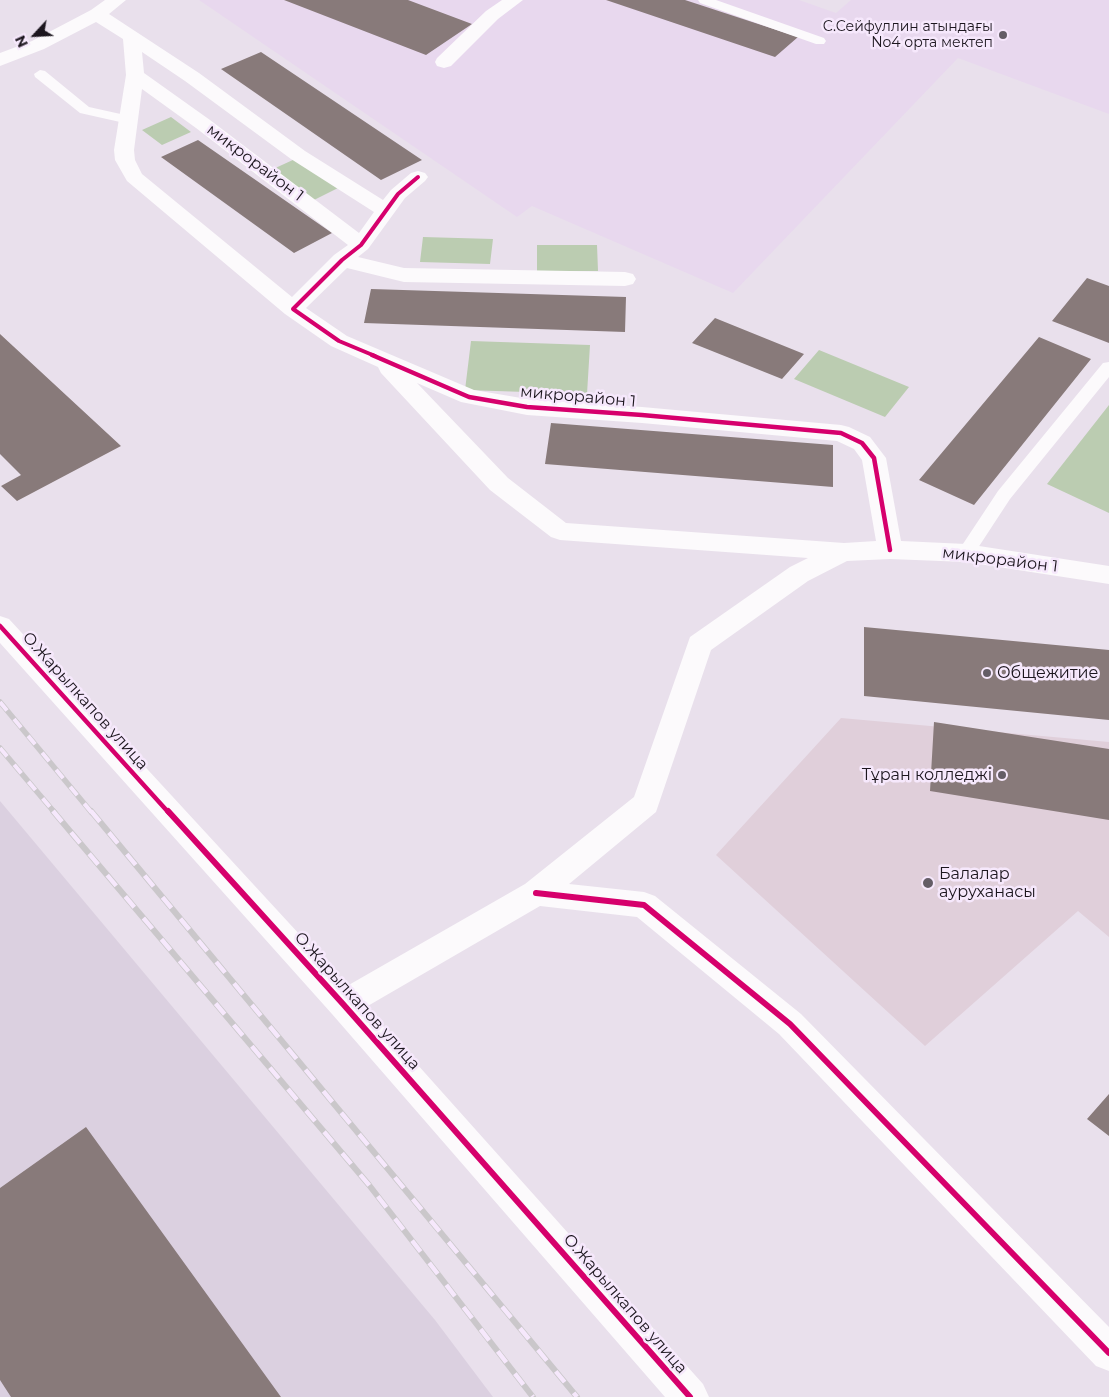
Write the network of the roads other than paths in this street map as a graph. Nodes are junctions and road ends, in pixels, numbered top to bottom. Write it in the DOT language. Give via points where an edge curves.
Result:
graph roads {
  1 [pos="118,0"];
  2 [pos="514,0"];
  3 [pos="704,0"];
  4 [pos="97,14"];
  5 [pos="132,38"];
  6 [pos="820,41"];
  7 [pos="0,60"];
  8 [pos="444,62"];
  9 [pos="40,74"];
  10 [pos="135,76"];
  11 [pos="129,120"];
  12 [pos="418,177"];
  13 [pos="385,210"];
  14 [pos="362,245"];
  15 [pos="342,260"];
  16 [pos="625,279"];
  17 [pos="293,309"];
  18 [pos="382,360"];
  19 [pos="1109,368"];
  20 [pos="890,550"];
  21 [pos="844,552"];
  22 [pos="966,553"];
  23 [pos="1109,575"];
  24 [pos="0,626"];
  25 [pos="536,893"];
  26 [pos="343,1004"];
  27 [pos="1109,1352"];
  28 [pos="690,1397"];
  1 -- 4 [label="street"];
  2 -- 8 [label="street" via="492,15"];
  3 -- 6 [label="lane"];
  4 -- 5 [label="street"];
  4 -- 7 [label="street" via="38,45"];
  5 -- 10 [label="street"];
  5 -- 13 [label="street" via="192,77 298,155"];
  9 -- 11 [label="lane" via="85,110"];
  10 -- 11 [label="street, микрорайон 1"];
  10 -- 14 [label="street, микрорайон 1"];
  11 -- 17 [label="street, микрорайон 1" via="124,150 125,160 134,177"];
  12 -- 13 [label="street"];
  13 -- 14 [label="street"];
  14 -- 15 [label="street"];
  15 -- 16 [label="street" via="404,275"];
  15 -- 17 [label="street"];
  17 -- 18 [label="street, микрорайон 1" via="339,341"];
  18 -- 20 [label="street, микрорайон 1" via="469,397 527,407 841,433 862,443 874,458"];
  18 -- 21 [label="street, микрорайон 1" via="498,484 560,531"];
  19 -- 22 [label="lane" via="1004,495"];
  20 -- 21 [label="street, микрорайон 1"];
  20 -- 22 [label="street, микрорайон 1"];
  21 -- 25 [label="street" via="798,574 699,644 646,804"];
  22 -- 23 [label="street, микрорайон 1"];
  24 -- 26 [label="street, О.Жарылкапов улица"];
  25 -- 26 [label="street"];
  25 -- 27 [label="street" via="644,905 790,1024"];
  26 -- 28 [label="street, О.Жарылкапов улица"];
}
